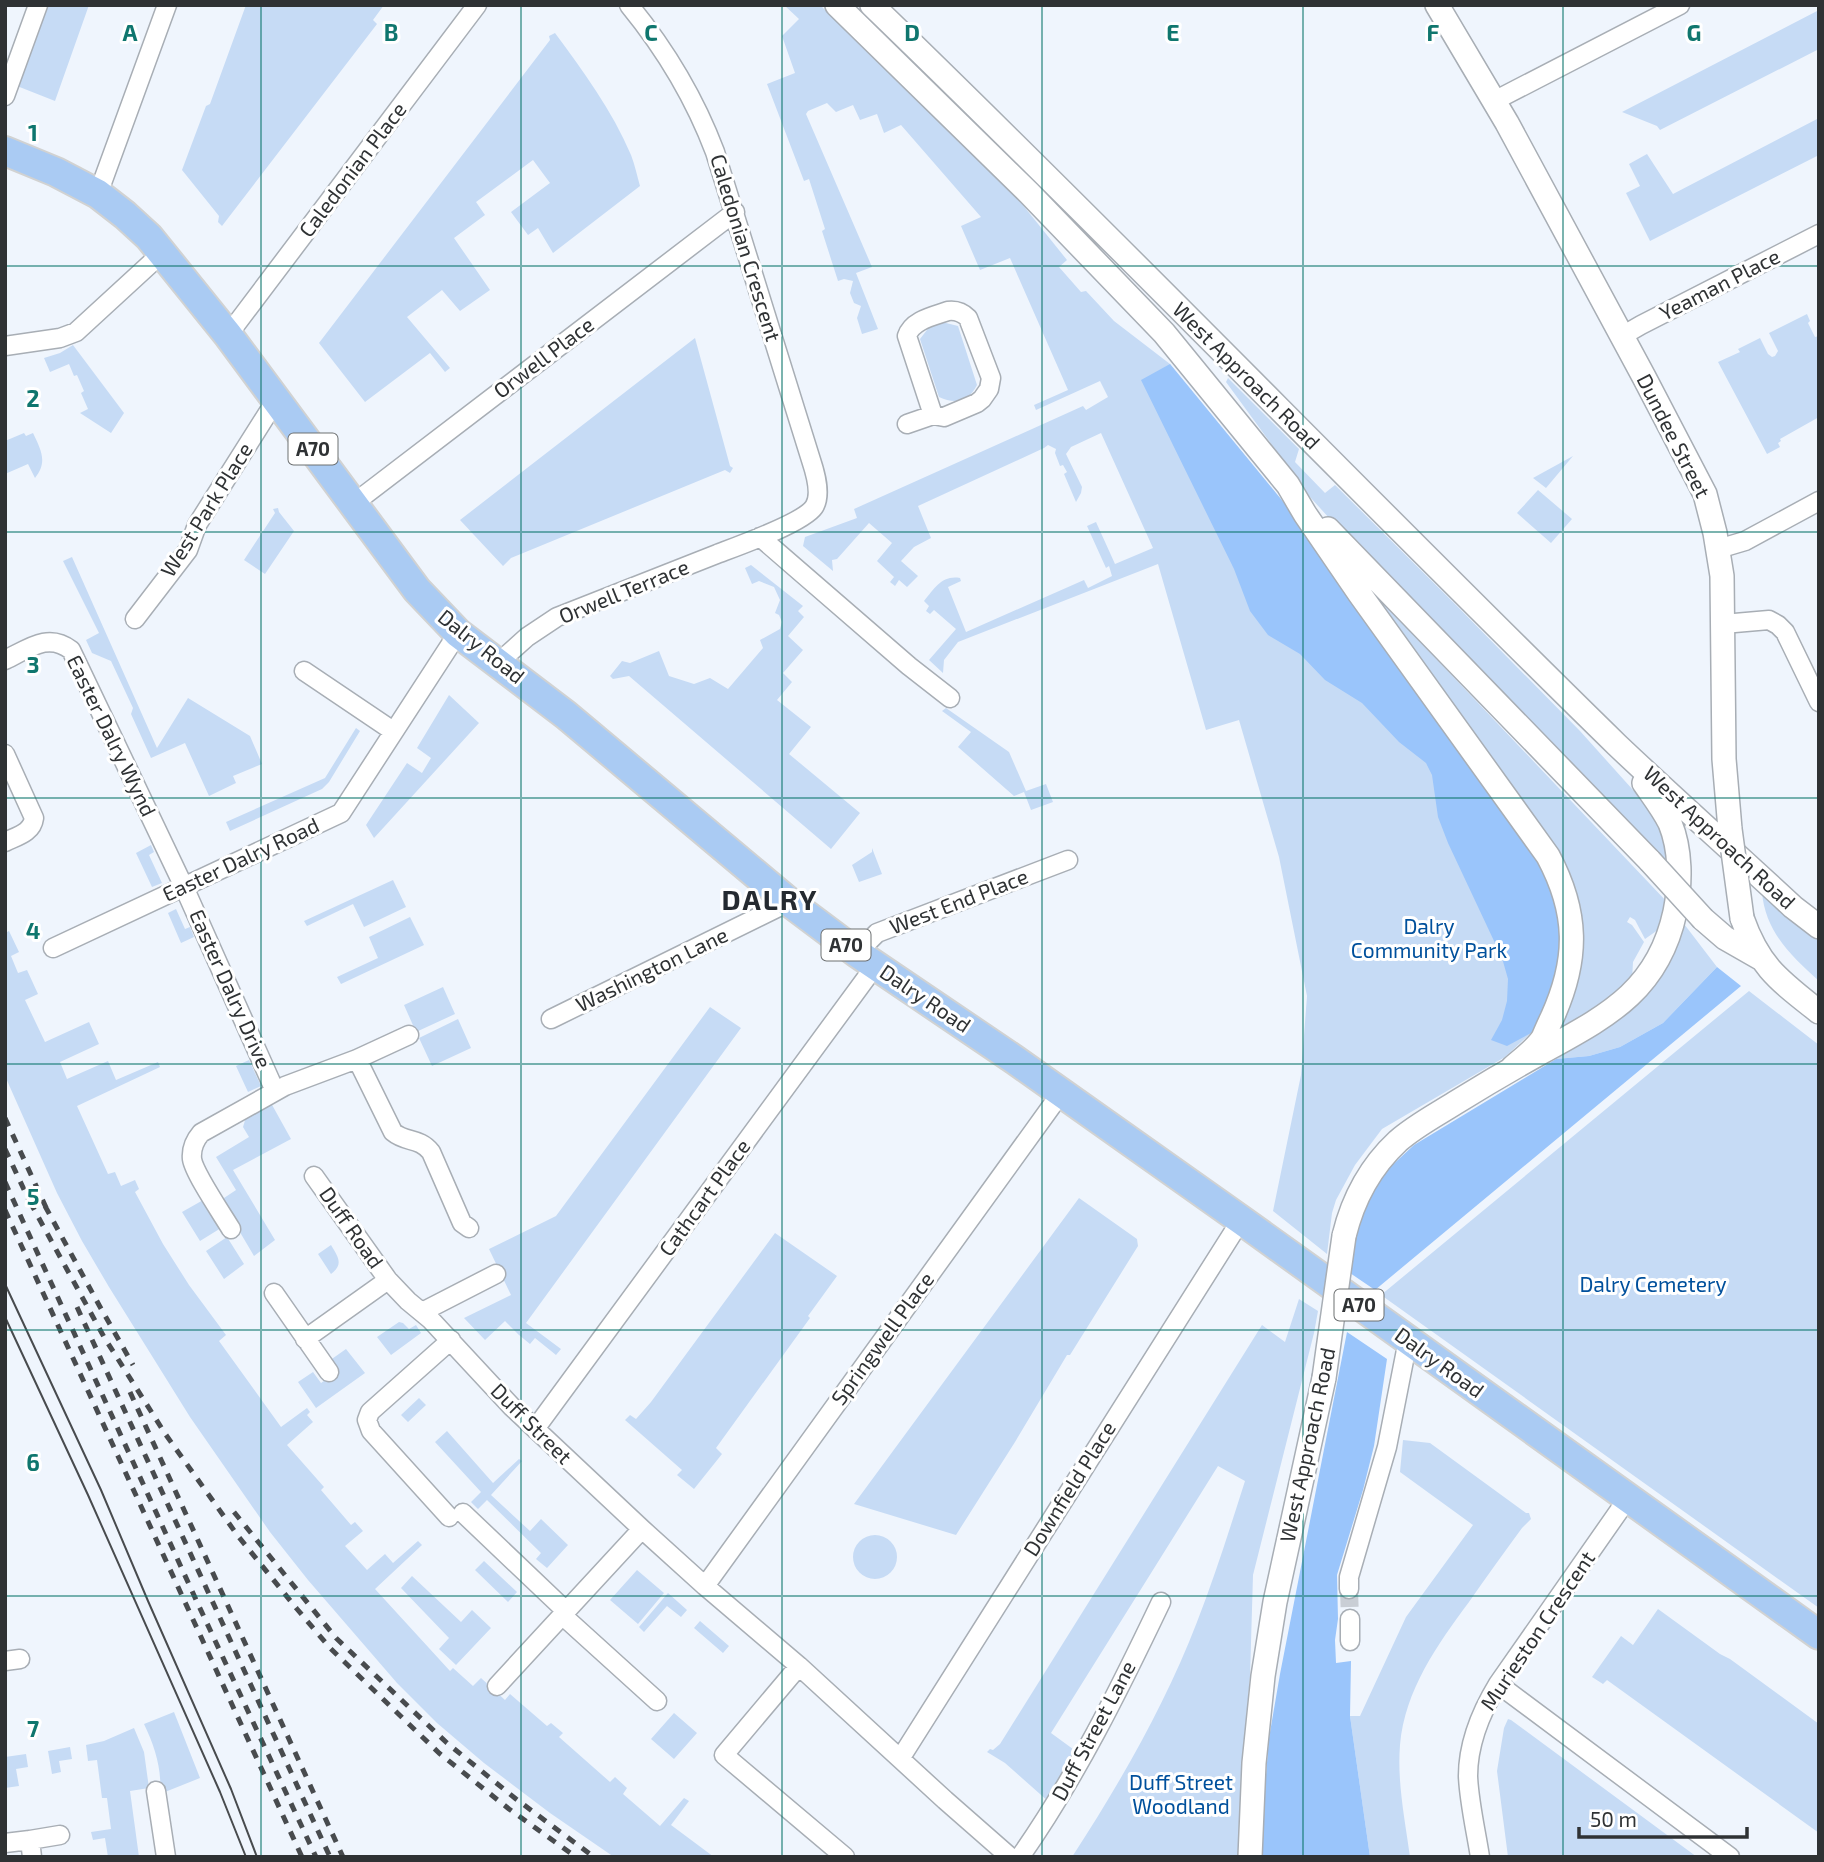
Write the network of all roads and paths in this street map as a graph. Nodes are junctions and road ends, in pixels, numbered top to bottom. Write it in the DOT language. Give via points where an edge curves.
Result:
graph roads {
  1 [pos="38,5"];
  2 [pos="167,5"];
  3 [pos="477,5"];
  4 [pos="629,5"];
  5 [pos="837,5"];
  6 [pos="872,5"];
  7 [pos="1437,5"];
  8 [pos="1681,5"];
  9 [pos="5,96"];
  10 [pos="1494,101"];
  11 [pos="5,151"];
  12 [pos="98,194"];
  13 [pos="735,212"];
  14 [pos="1819,234"];
  15 [pos="162,253"];
  16 [pos="228,335"];
  17 [pos="1622,337"];
  18 [pos="5,346"];
  19 [pos="276,400"];
  20 [pos="933,415"];
  21 [pos="907,424"];
  22 [pos="1288,485"];
  23 [pos="1819,501"];
  24 [pos="354,504"];
  25 [pos="813,508"];
  26 [pos="760,537"];
  27 [pos="1718,549"];
  28 [pos="135,619"];
  29 [pos="1723,624"];
  30 [pos="458,633"];
  31 [pos="5,660"];
  32 [pos="498,663"];
  33 [pos="304,671"];
  34 [pos="950,698"];
  35 [pos="1819,702"];
  36 [pos="393,731"];
  37 [pos="1620,747"];
  38 [pos="5,754"];
  39 [pos="5,842"];
  40 [pos="1068,860"];
  41 [pos="184,887"];
  42 [pos="789,902"];
  43 [pos="1819,927"];
  44 [pos="53,948"];
  45 [pos="1760,958"];
  46 [pos="866,960"];
  47 [pos="1819,1012"];
  48 [pos="551,1019"];
  49 [pos="409,1035"];
  50 [pos="357,1059"];
  51 [pos="1512,1068"];
  52 [pos="275,1091"];
  53 [pos="1061,1093"];
  54 [pos="314,1176"];
  55 [pos="1241,1220"];
  56 [pos="469,1228"];
  57 [pos="231,1229"];
  58 [pos="496,1274"];
  59 [pos="388,1280"];
  60 [pos="274,1293"];
  61 [pos="422,1312"];
  62 [pos="305,1339"];
  63 [pos="450,1340"];
  64 [pos="1408,1340"];
  65 [pos="329,1372"];
  66 [pos="535,1429"];
  67 [pos="1628,1498"];
  68 [pos="642,1529"];
  69 [pos="705,1586"];
  70 [pos="1349,1589"];
  71 [pos="1161,1602"];
  72 [pos="564,1613"];
  73 [pos="1350,1619"];
  74 [pos="1819,1635"];
  75 [pos="1350,1642"];
  76 [pos="799,1666"];
  77 [pos="1498,1684"];
  78 [pos="497,1686"];
  79 [pos="657,1701"];
  80 [pos="900,1759"];
  81 [pos="156,1791"];
  82 [pos="60,1835"];
  83 [pos="5,1843"];
  84 [pos="31,1848"];
  85 [pos="166,1857"];
  86 [pos="845,1857"];
  87 [pos="1010,1857"];
  88 [pos="1020,1857"];
  89 [pos="1250,1857"];
  90 [pos="1480,1857"];
  91 [pos="1730,1857"];
  1 -- 9 [label="street"];
  2 -- 12 [label="street"];
  3 -- 16 [label="street, Caledonian Place"];
  4 -- 13 [label="street, Caledonian Crescent" via="698,113"];
  5 -- 22 [label="street, West Approach Road" via="1160,328"];
  6 -- 37 [label="street, West Approach Road"];
  7 -- 10 [label="street, Dundee Street"];
  8 -- 10 [label="street"];
  10 -- 17 [label="street, Dundee Street"];
  11 -- 12 [label="main road, Dalry Road / A70"];
  12 -- 15 [label="main road, Dalry Road / A70" via="131,219"];
  13 -- 24 [label="street, Orwell Place"];
  13 -- 25 [label="street, Caledonian Crescent" via="815,473"];
  14 -- 17 [label="street, Yeaman Place"];
  15 -- 16 [label="main road, Dalry Road / A70"];
  15 -- 18 [label="street" via="83,328 60,338"];
  16 -- 19 [label="main road, Dalry Road / A70"];
  17 -- 27 [label="street, Dundee Street" via="1705,494"];
  19 -- 24 [label="main road, Dalry Road / A70"];
  19 -- 28 [label="street, West Park Place" via="197,525 188,550"];
  20 -- 20 [label="street" via="944,417 977,403 991,385 968,318 954,310 916,323 907,336"];
  20 -- 21 [label="street"];
  22 -- 45 [label="street, West Approach Road, bridge" via="1703,919"];
  22 -- 51 [label="street, West Approach Road" via="1332,555 1558,875 1572,931 1566,979 1542,1040"];
  23 -- 27 [label="street" via="1745,541"];
  24 -- 30 [label="main road, Dalry Road / A70" via="417,590"];
  25 -- 26 [label="street, Orwell Terrace"];
  26 -- 32 [label="street, Orwell Terrace" via="557,617"];
  26 -- 34 [label="street"];
  27 -- 29 [label="street, Dundee Street"];
  29 -- 35 [label="street" via="1769,620 1778,625"];
  29 -- 45 [label="street, Dundee Street, bridge" via="1724,759 1730,830 1742,918"];
  30 -- 32 [label="main road, Dalry Road / A70"];
  30 -- 36 [label="street, Easter Dalry Road"];
  31 -- 41 [label="street, Easter Dalry Wynd" via="47,641 71,650"];
  32 -- 42 [label="main road, Dalry Road / A70"];
  33 -- 36 [label="street"];
  36 -- 41 [label="street, Easter Dalry Road" via="341,813"];
  37 -- 43 [label="street, West Approach Road"];
  37 -- 51 [label="street, West Approach Road" via="1662,808 1675,838 1678,900 1669,934 1656,961 1627,999 1598,1021"];
  38 -- 39 [label="street" via="34,818 28,831"];
  40 -- 46 [label="street, West End Place" via="877,933"];
  41 -- 44 [label="street, Easter Dalry Road"];
  41 -- 52 [label="street, Easter Dalry Drive"];
  42 -- 46 [label="main road, Dalry Road / A70"];
  42 -- 48 [label="street, Washington Lane"];
  45 -- 47 [label="street, Dundee Street"];
  46 -- 53 [label="main road, Dalry Road / A70"];
  46 -- 66 [label="street, Cathcart Place"];
  49 -- 50 [label="street"];
  50 -- 52 [label="street"];
  50 -- 56 [label="street" via="393,1132 422,1143 430,1152 462,1223"];
  51 -- 89 [label="street, West Approach Road, bridge" via="1427,1120 1391,1148 1372,1171 1349,1215 1324,1378 1263,1675"];
  52 -- 57 [label="street" via="206,1129 194,1146 194,1166"];
  53 -- 55 [label="main road, Dalry Road / A70"];
  53 -- 69 [label="street, Springwell Place"];
  54 -- 59 [label="street, Duff Road"];
  55 -- 64 [label="main road, Dalry Road / A70"];
  55 -- 80 [label="street, Downfield Place"];
  58 -- 61 [label="street"];
  59 -- 61 [label="street, Duff Road"];
  59 -- 62 [label="street, Duff Road"];
  60 -- 62 [label="street"];
  61 -- 63 [label="street, Duff Road"];
  62 -- 65 [label="street"];
  63 -- 66 [label="street, Duff Street"];
  63 -- 72 [label="street" via="370,1412 370,1431"];
  64 -- 67 [label="main road, Dalry Road / A70"];
  64 -- 70 [label="street" via="1387,1447"];
  66 -- 68 [label="street, Duff Street"];
  67 -- 74 [label="main road, Dalry Road / A70"];
  67 -- 77 [label="street, Murieston Crescent"];
  68 -- 69 [label="street, Duff Street"];
  68 -- 72 [label="street"];
  69 -- 76 [label="street, Duff Street"];
  71 -- 88 [label="street, Duff Street Lane" via="1086,1753"];
  72 -- 78 [label="street"];
  72 -- 79 [label="street"];
  73 -- 75 [label="street"];
  76 -- 80 [label="street, Duff Street"];
  76 -- 86 [label="street" via="724,1755"];
  77 -- 90 [label="street, Murieston Crescent" via="1479,1721 1468,1777"];
  77 -- 91 [label="street"];
  80 -- 87 [label="street, Duff Street"];
  81 -- 85 [label="street"];
  82 -- 84 [label="street"];
  83 -- 84 [label="street"];
}
